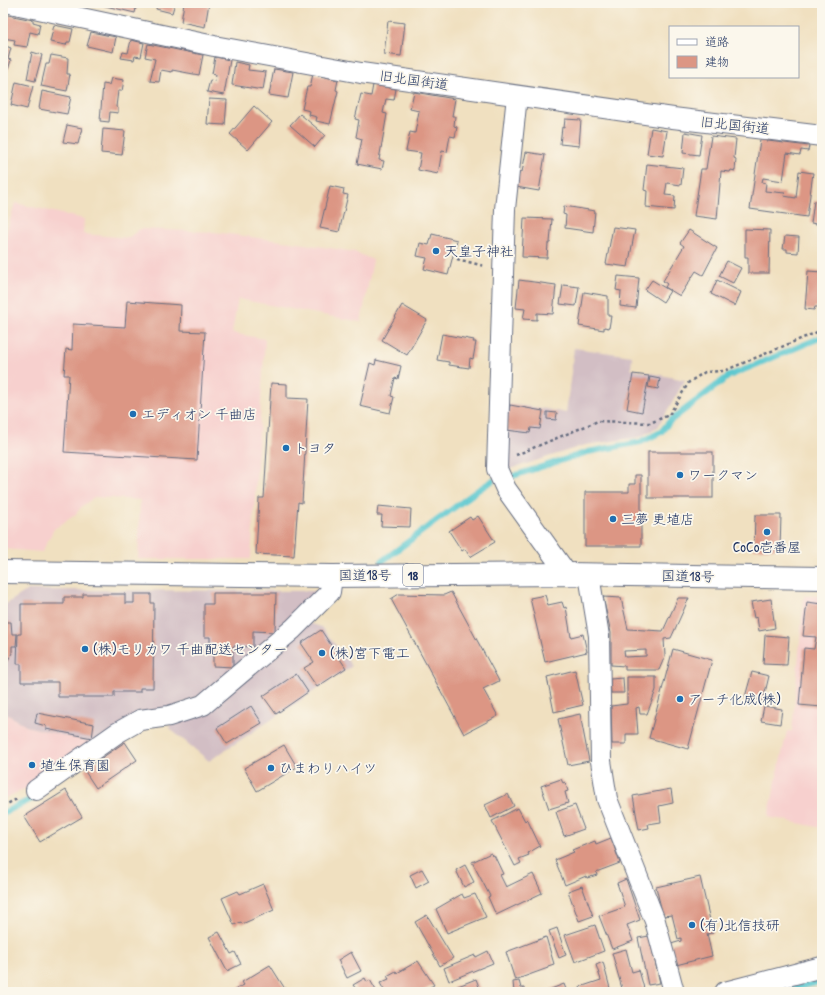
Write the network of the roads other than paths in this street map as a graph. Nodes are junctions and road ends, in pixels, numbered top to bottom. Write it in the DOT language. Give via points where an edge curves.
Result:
graph roads {
  1 [pos="10,3"];
  2 [pos="517,96"];
  3 [pos="822,136"];
  4 [pos="3,572"];
  5 [pos="567,574"];
  6 [pos="589,575"];
  7 [pos="332,576"];
  8 [pos="822,578"];
  9 [pos="36,790"];
  10 [pos="822,967"];
  11 [pos="674,992"];
  12 [pos="726,992"];
  1 -- 2 [label="street, 旧北国街道" via="361,73"];
  2 -- 3 [label="street, 旧北国街道"];
  2 -- 5 [label="street" via="505,209 497,469 506,488"];
  4 -- 7 [label="highway, 国道18号 / 18"];
  5 -- 6 [label="highway, 国道18号 / 18"];
  5 -- 7 [label="highway, 国道18号 / 18"];
  6 -- 8 [label="highway, 国道18号 / 18"];
  6 -- 11 [label="street" via="599,636 601,761 607,799 655,921"];
  7 -- 9 [label="street" via="330,592 293,628 203,705 169,716 140,720 117,733"];
  10 -- 12 [label="street"];
}
